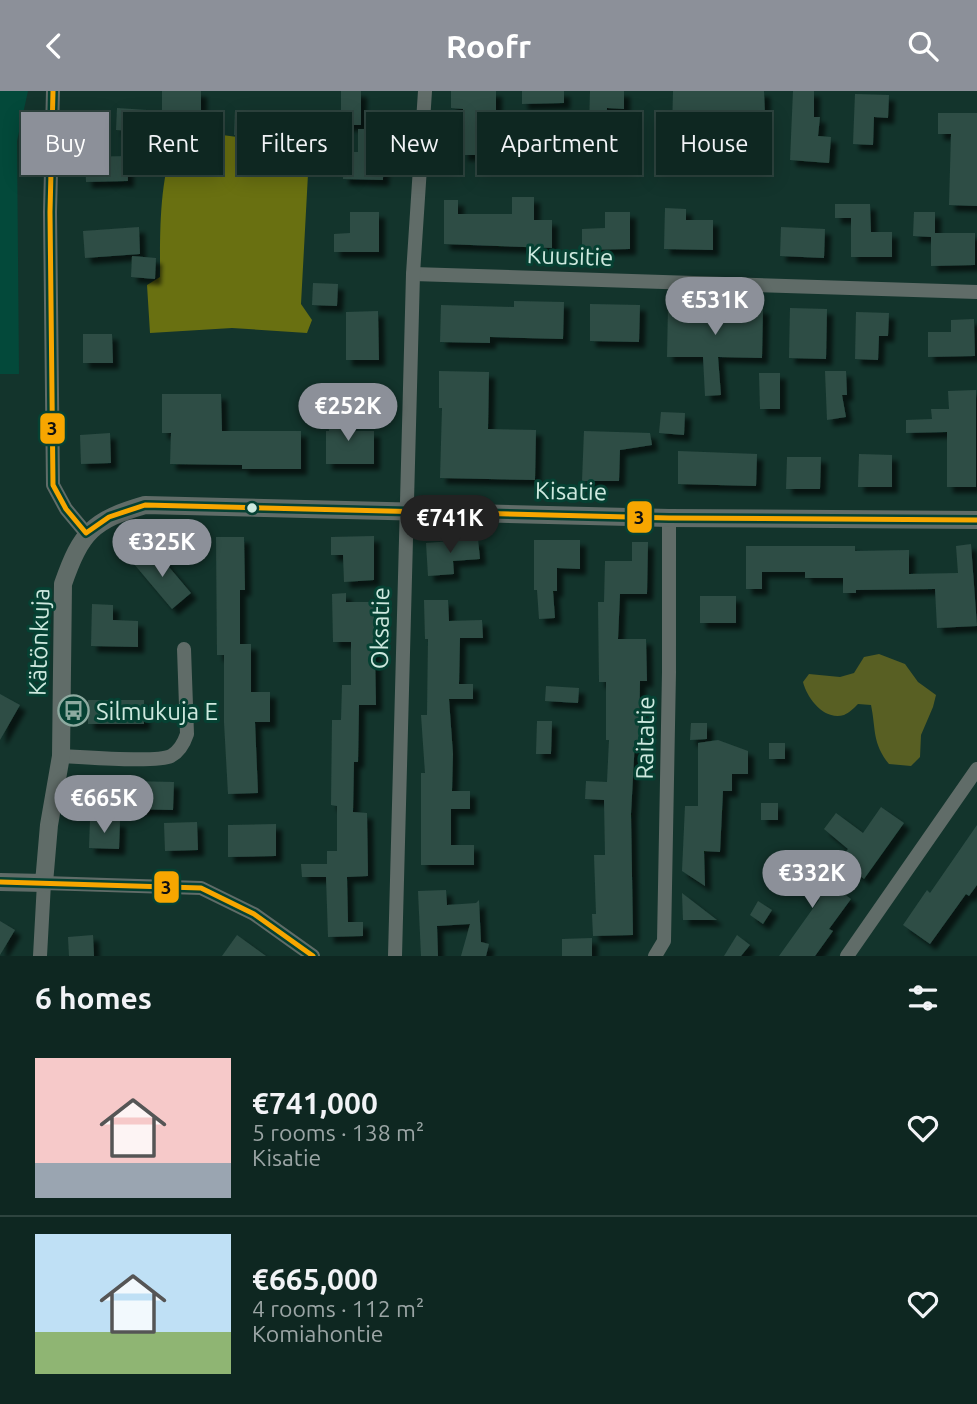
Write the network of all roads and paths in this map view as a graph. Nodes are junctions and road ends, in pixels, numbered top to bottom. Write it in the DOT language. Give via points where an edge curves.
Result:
graph roads {
  1 [pos="53,91"];
  2 [pos="425,91"];
  3 [pos="413,274"];
  4 [pos="977,292"];
  5 [pos="406,511"];
  6 [pos="669,517"];
  7 [pos="977,520"];
  8 [pos="86,533"];
  9 [pos="184,649"];
  10 [pos="61,756"];
  11 [pos="977,769"];
  12 [pos="0,882"];
  13 [pos="44,883"];
  14 [pos="40,956"];
  15 [pos="313,956"];
  16 [pos="395,956"];
  17 [pos="655,956"];
  18 [pos="847,956"];
  1 -- 8 [label="street" via="53,485"];
  2 -- 3 [label="street, Oksatie"];
  3 -- 4 [label="street, Kuusitie"];
  3 -- 5 [label="street, Oksatie"];
  5 -- 6 [label="street, Kisatie"];
  5 -- 8 [label="street, Kisatie" via="145,505 109,517"];
  5 -- 16 [label="street, Oksatie"];
  6 -- 7 [label="street, Kisatie"];
  6 -- 17 [label="street, Raitatie" via="664,941"];
  8 -- 10 [label="street, Kätönkuja" via="63,584"];
  9 -- 10 [label="street" via="187,734 172,756"];
  10 -- 13 [label="street, Kätönkuja"];
  11 -- 18 [label="street"];
  12 -- 13 [label="street"];
  13 -- 14 [label="street, Kätönkuja"];
  13 -- 15 [label="street" via="201,888 254,914"];
}
